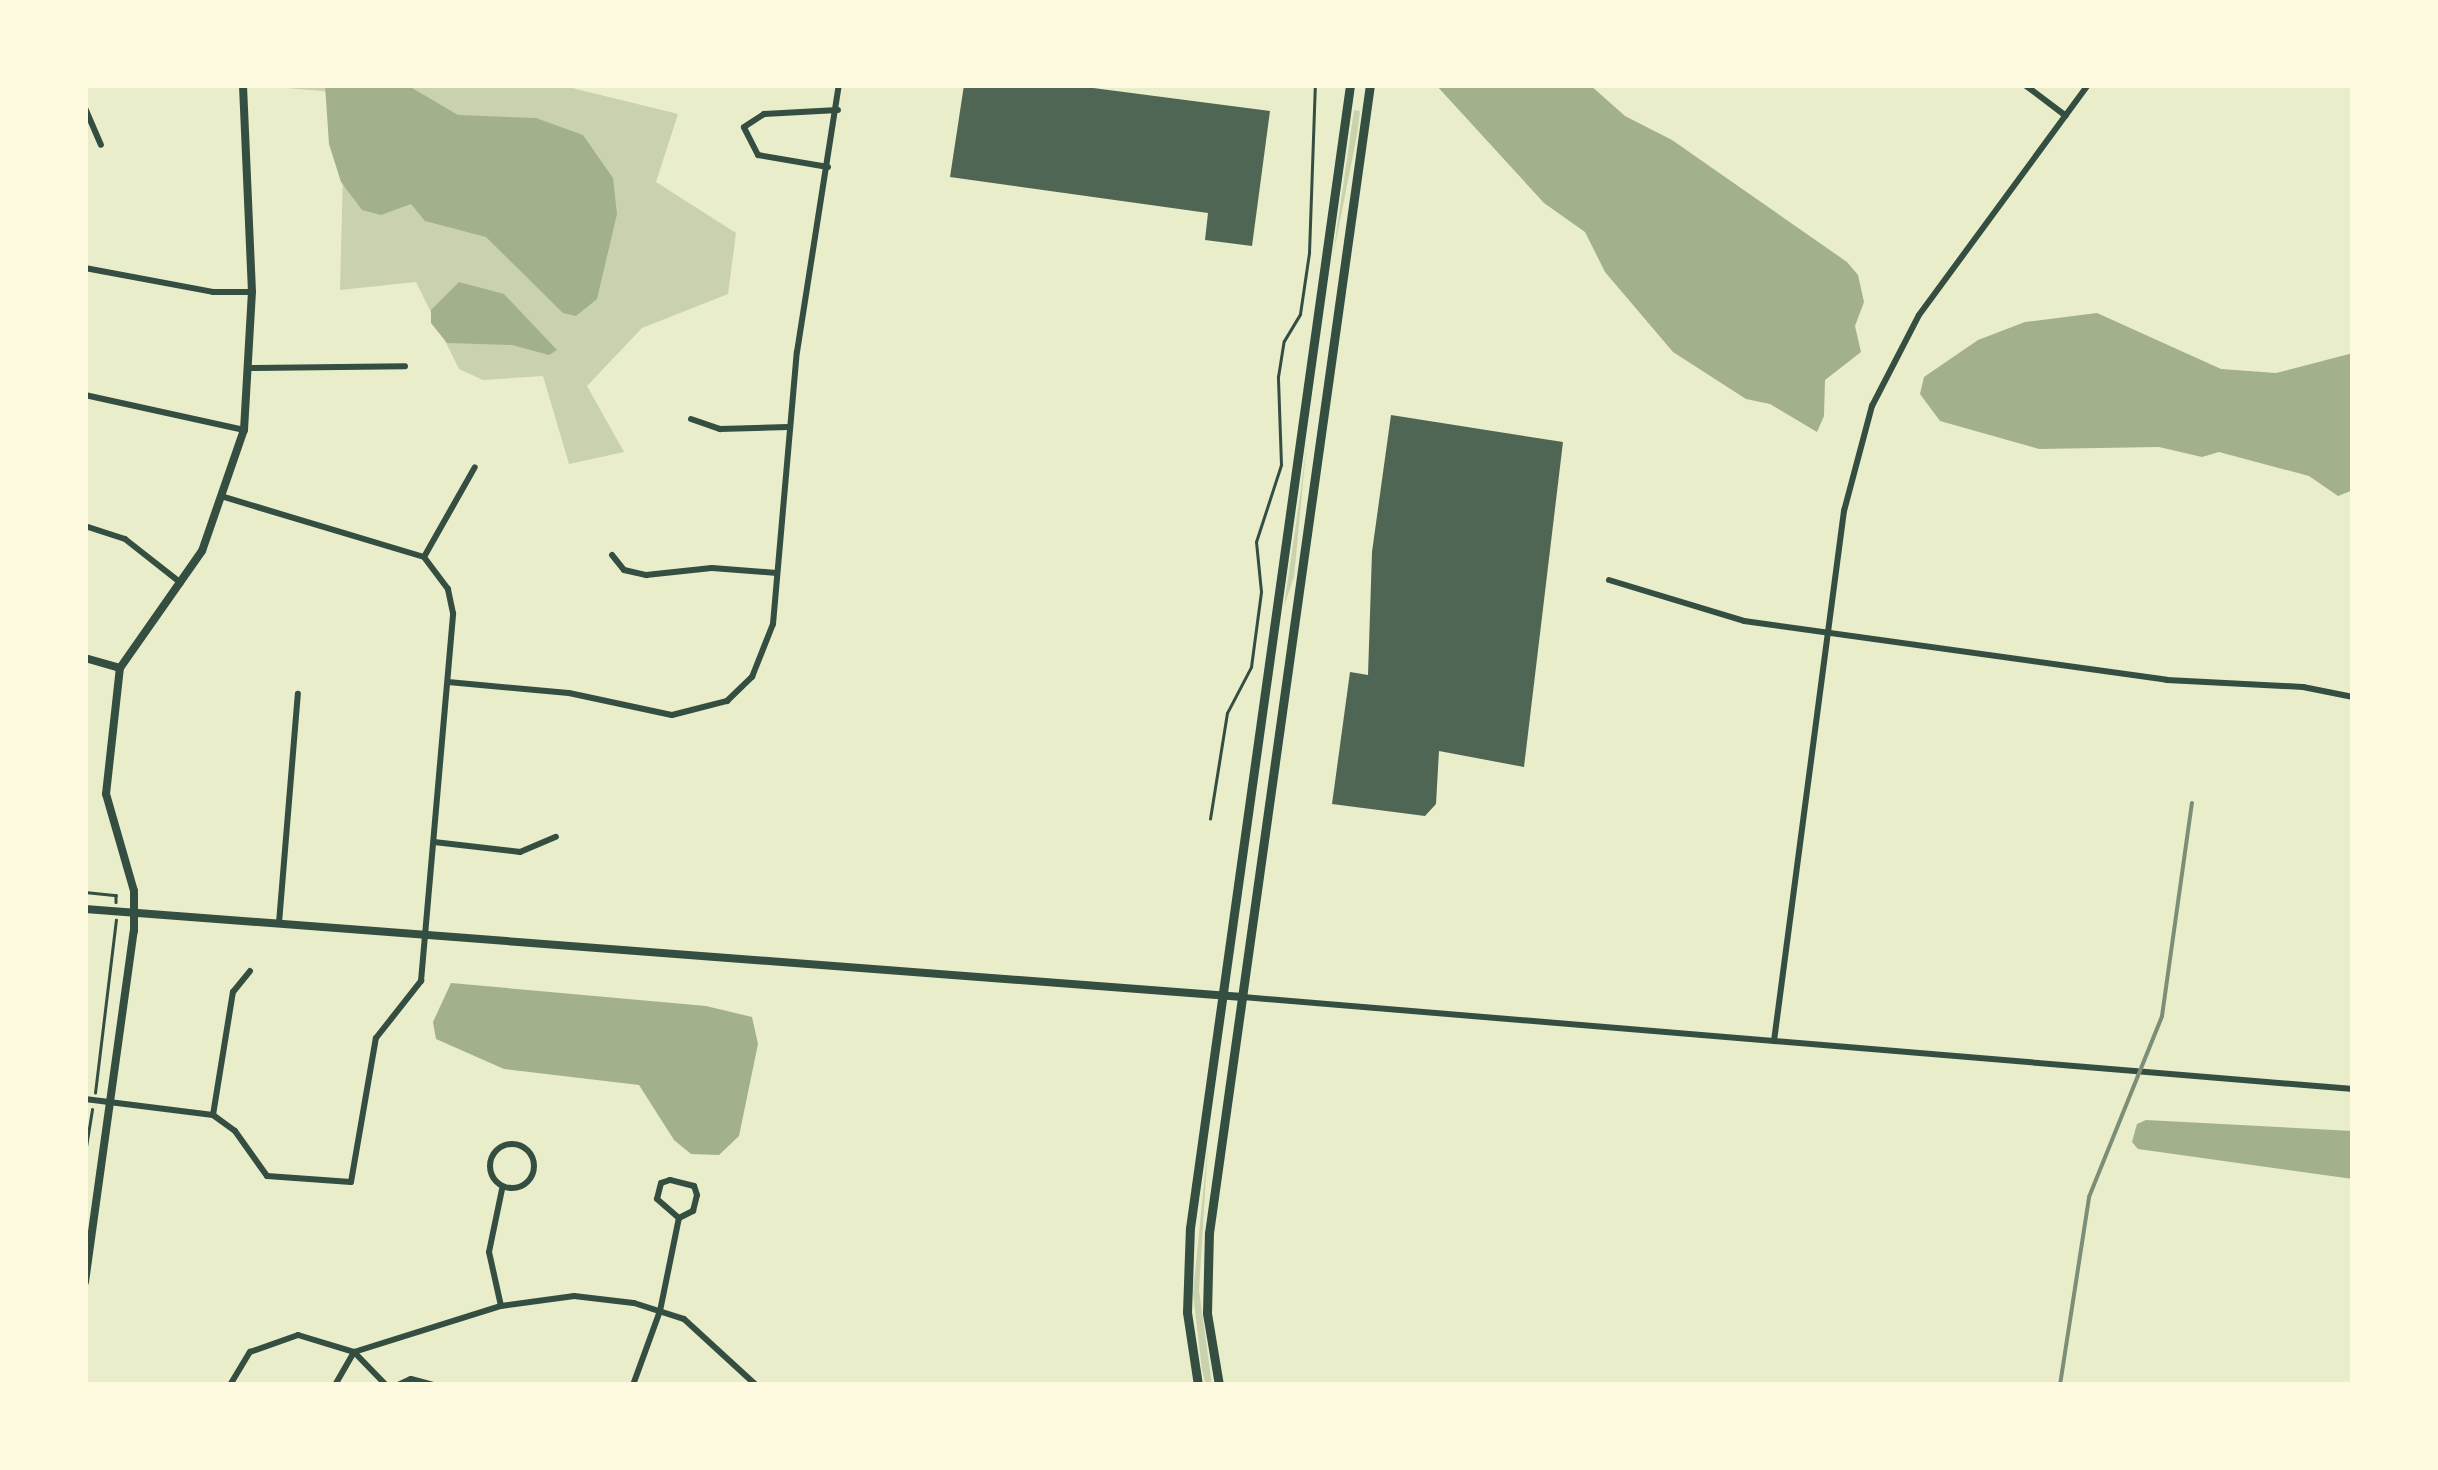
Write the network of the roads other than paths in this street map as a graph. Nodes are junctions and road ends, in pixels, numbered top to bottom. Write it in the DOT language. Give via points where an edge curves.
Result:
graph roads {
  1 [pos="243,85"];
  2 [pos="839,85"];
  3 [pos="1350,85"];
  4 [pos="1370,85"];
  5 [pos="2025,85"];
  6 [pos="2088,85"];
  7 [pos="85,108"];
  8 [pos="838,110"];
  9 [pos="2066,116"];
  10 [pos="101,144"];
  11 [pos="828,167"];
  12 [pos="85,268"];
  13 [pos="252,292"];
  14 [pos="405,366"];
  15 [pos="252,368"];
  16 [pos="85,395"];
  17 [pos="692,419"];
  18 [pos="788,427"];
  19 [pos="244,430"];
  20 [pos="475,467"];
  21 [pos="224,497"];
  22 [pos="85,526"];
  23 [pos="612,555"];
  24 [pos="424,556"];
  25 [pos="777,573"];
  26 [pos="1609,580"];
  27 [pos="182,584"];
  28 [pos="1828,634"];
  29 [pos="85,658"];
  30 [pos="120,668"];
  31 [pos="448,682"];
  32 [pos="298,694"];
  33 [pos="2353,697"];
  34 [pos="556,837"];
  35 [pos="434,842"];
  36 [pos="85,909"];
  37 [pos="135,913"];
  38 [pos="279,924"];
  39 [pos="426,934"];
  40 [pos="250,970"];
  41 [pos="1222,996"];
  42 [pos="1243,998"];
  43 [pos="1774,1042"];
  44 [pos="2353,1089"];
  45 [pos="85,1099"];
  46 [pos="110,1100"];
  47 [pos="213,1116"];
  48 [pos="502,1189"];
  49 [pos="679,1218"];
  50 [pos="85,1282"];
  51 [pos="501,1306"];
  52 [pos="660,1311"];
  53 [pos="354,1352"];
  54 [pos="230,1385"];
  55 [pos="335,1385"];
  56 [pos="386,1385"];
  57 [pos="398,1385"];
  58 [pos="433,1385"];
  59 [pos="634,1385"];
  60 [pos="756,1385"];
  61 [pos="1198,1385"];
  62 [pos="1219,1385"];
  1 -- 13 [label="street"];
  2 -- 8 [label="street"];
  3 -- 41 [label="main road"];
  4 -- 42 [label="main road"];
  5 -- 9 [label="street"];
  6 -- 9 [label="street"];
  7 -- 10 [label="street"];
  8 -- 11 [label="street"];
  8 -- 11 [label="street" via="764,114 744,127 758,154"];
  9 -- 28 [label="street" via="1919,315 1872,406 1844,511"];
  11 -- 18 [label="street"];
  12 -- 13 [label="street" via="213,292"];
  13 -- 15 [label="street"];
  14 -- 15 [label="street"];
  15 -- 19 [label="street"];
  16 -- 19 [label="street"];
  17 -- 18 [label="street" via="720,429"];
  18 -- 25 [label="street"];
  19 -- 21 [label="street"];
  20 -- 24 [label="street"];
  21 -- 24 [label="street"];
  21 -- 27 [label="street"];
  22 -- 27 [label="street" via="125,539"];
  23 -- 25 [label="street" via="624,570 646,576 712,568"];
  24 -- 31 [label="street" via="452,602"];
  25 -- 31 [label="street" via="762,660 727,702 695,713"];
  26 -- 28 [label="street" via="1744,621"];
  27 -- 30 [label="street"];
  28 -- 33 [label="street" via="2167,680 2304,687"];
  28 -- 43 [label="street"];
  29 -- 30 [label="street"];
  30 -- 37 [label="street" via="106,794"];
  31 -- 35 [label="street"];
  32 -- 38 [label="street"];
  34 -- 35 [label="street" via="520,852"];
  35 -- 39 [label="street"];
  36 -- 37 [label="street"];
  37 -- 38 [label="street"];
  37 -- 46 [label="street"];
  38 -- 39 [label="street"];
  39 -- 41 [label="street"];
  39 -- 47 [label="street" via="417,992 376,1038 352,1182 267,1176 236,1131"];
  40 -- 47 [label="street" via="232,992"];
  41 -- 42 [label="street"];
  41 -- 61 [label="main road" via="1188,1248 1187,1312"];
  42 -- 43 [label="street"];
  42 -- 62 [label="main road" via="1207,1260 1209,1334"];
  43 -- 44 [label="street"];
  45 -- 46 [label="street"];
  46 -- 47 [label="street"];
  46 -- 50 [label="street"];
  48 -- 48 [label="street" via="492,1178 492,1160 504,1144 518,1143 535,1166 523,1185"];
  48 -- 51 [label="street" via="489,1252"];
  49 -- 49 [label="street" via="693,1210 698,1195 694,1186 670,1180 661,1184 657,1199"];
  49 -- 52 [label="street"];
  51 -- 52 [label="street" via="585,1296"];
  51 -- 53 [label="street"];
  52 -- 59 [label="street"];
  52 -- 60 [label="street" via="694,1325"];
  53 -- 54 [label="street" via="314,1336 285,1336 250,1352"];
  53 -- 55 [label="street"];
  53 -- 56 [label="street"];
  57 -- 58 [label="street" via="412,1379"];
}
